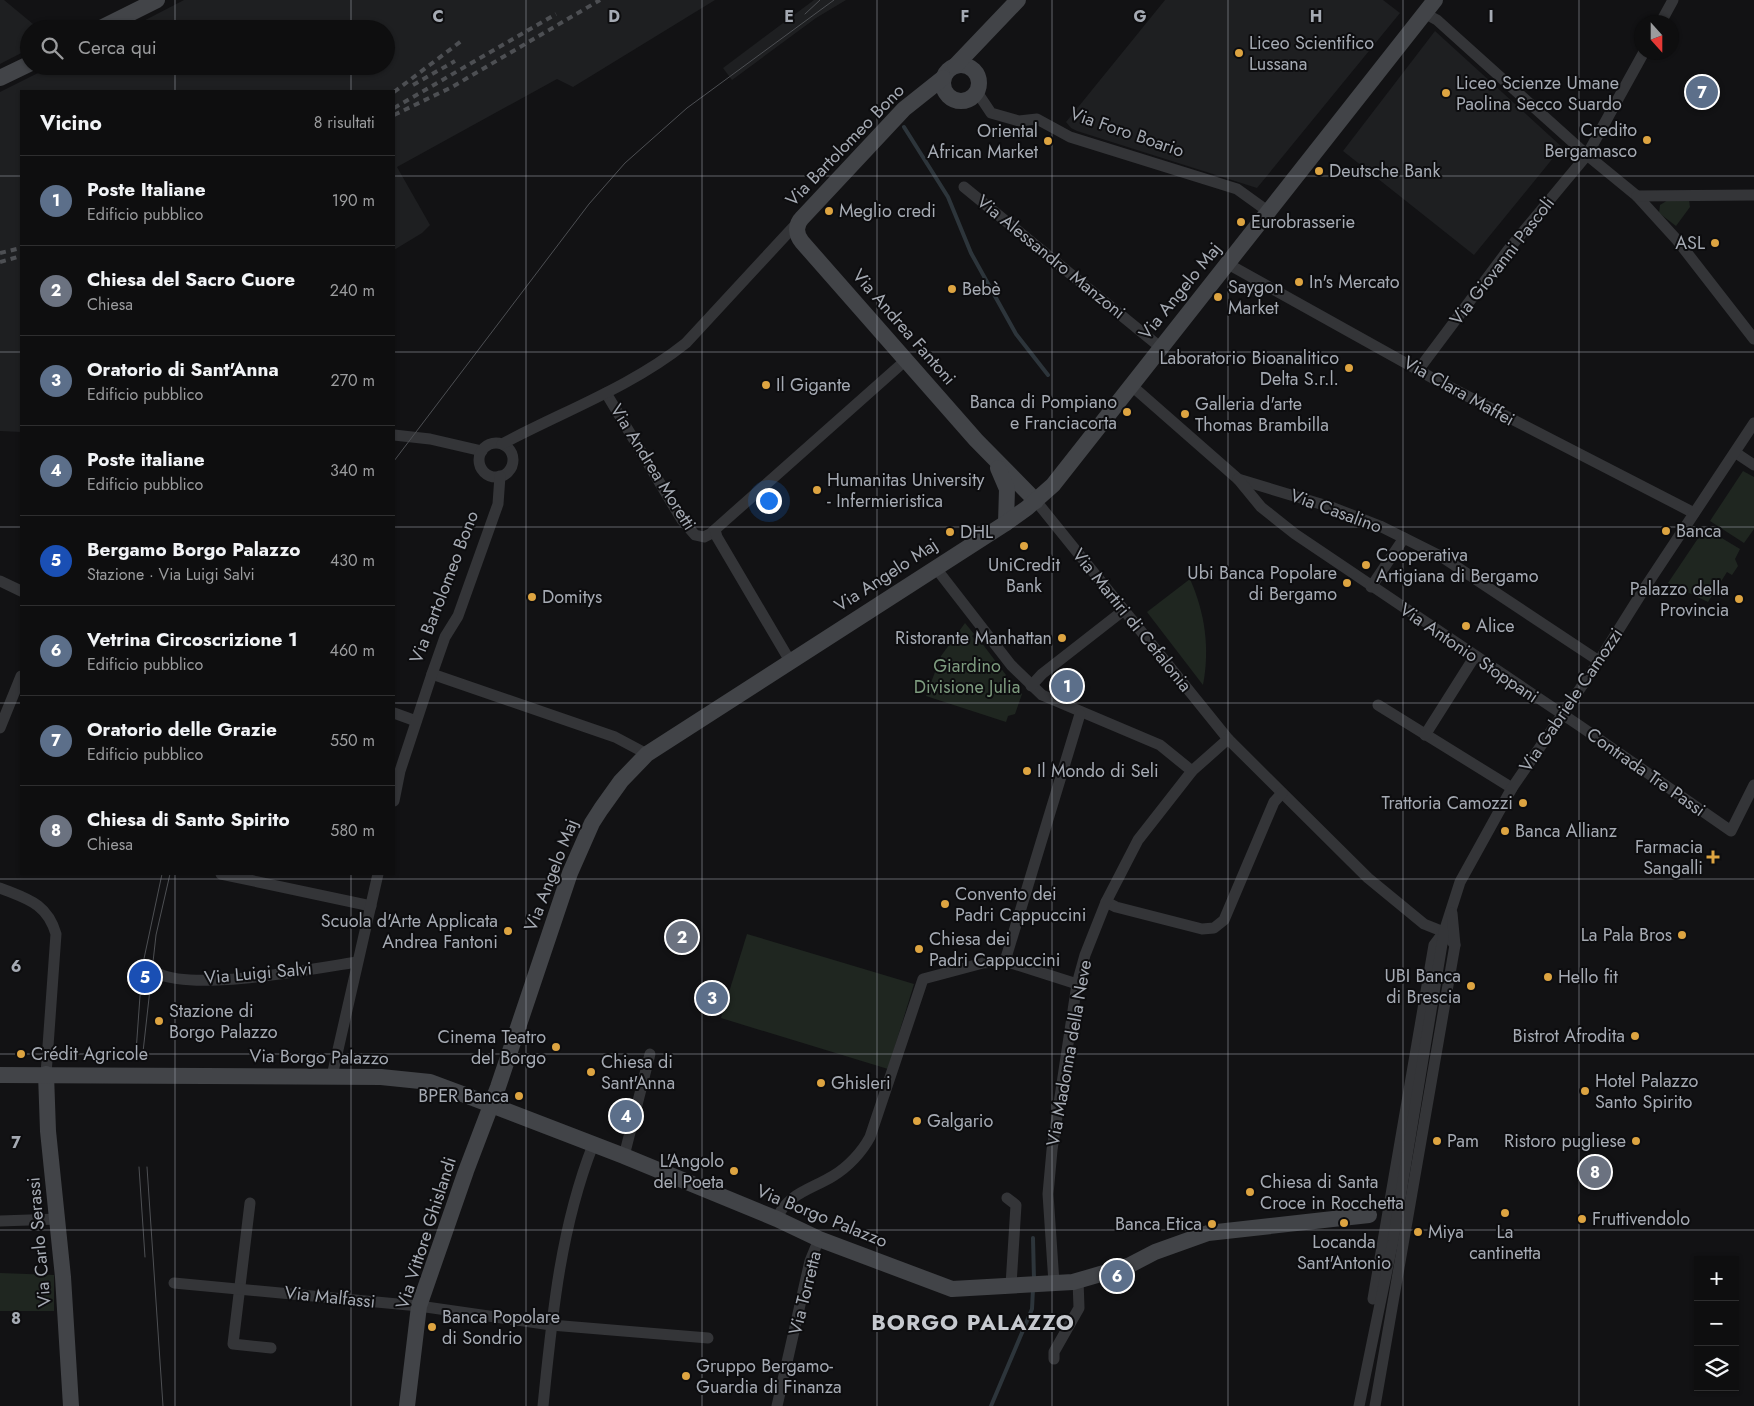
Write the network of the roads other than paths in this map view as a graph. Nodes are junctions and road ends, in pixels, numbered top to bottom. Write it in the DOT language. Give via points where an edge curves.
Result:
graph roads {
  1 [pos="158,0"];
  2 [pos="1018,0"];
  3 [pos="1673,0"];
  4 [pos="1430,6"];
  5 [pos="1665,15"];
  6 [pos="117,20"];
  7 [pos="1640,60"];
  8 [pos="20,68"];
  9 [pos="949,72"];
  10 [pos="0,78"];
  11 [pos="977,92"];
  12 [pos="1587,155"];
  13 [pos="964,186"];
  14 [pos="1754,195"];
  15 [pos="1637,196"];
  16 [pos="1269,212"];
  17 [pos="798,222"];
  18 [pos="800,240"];
  19 [pos="779,243"];
  20 [pos="1228,264"];
  21 [pos="1754,339"];
  22 [pos="1160,347"];
  23 [pos="906,360"];
  24 [pos="1419,369"];
  25 [pos="1132,386"];
  26 [pos="606,393"];
  27 [pos="1754,423"];
  28 [pos="395,435"];
  29 [pos="506,447"];
  30 [pos="482,451"];
  31 [pos="1736,453"];
  32 [pos="991,456"];
  33 [pos="1754,465"];
  34 [pos="495,476"];
  35 [pos="1238,479"];
  36 [pos="1036,500"];
  37 [pos="1694,513"];
  38 [pos="1006,522"];
  39 [pos="715,530"];
  40 [pos="1404,538"];
  41 [pos="935,567"];
  42 [pos="0,581"];
  43 [pos="1371,587"];
  44 [pos="20,591"];
  45 [pos="1124,610"];
  46 [pos="1475,656"];
  47 [pos="790,661"];
  48 [pos="1599,661"];
  49 [pos="432,674"];
  50 [pos="20,678"];
  51 [pos="1031,686"];
  52 [pos="1378,705"];
  53 [pos="395,713"];
  54 [pos="1080,714"];
  55 [pos="1561,715"];
  56 [pos="416,721"];
  57 [pos="0,728"];
  58 [pos="1426,735"];
  59 [pos="1228,739"];
  60 [pos="647,754"];
  61 [pos="1192,771"];
  62 [pos="1754,785"];
  63 [pos="1512,788"];
  64 [pos="1282,793"];
  65 [pos="395,796"];
  66 [pos="226,875"];
  67 [pos="378,875"];
  68 [pos="0,888"];
  69 [pos="1106,902"];
  70 [pos="371,906"];
  71 [pos="1451,909"];
  72 [pos="1444,932"];
  73 [pos="1455,945"];
  74 [pos="1005,961"];
  75 [pos="357,962"];
  76 [pos="160,974"];
  77 [pos="1437,978"];
  78 [pos="1454,980"];
  79 [pos="1078,984"];
  80 [pos="650,1054"];
  81 [pos="0,1074"];
  82 [pos="46,1074"];
  83 [pos="332,1076"];
  84 [pos="492,1105"];
  85 [pos="593,1145"];
  86 [pos="624,1156"];
  87 [pos="1007,1198"];
  88 [pos="1395,1200"];
  89 [pos="250,1203"];
  90 [pos="1392,1214"];
  91 [pos="1369,1215"];
  92 [pos="1411,1216"];
  93 [pos="58,1219"];
  94 [pos="777,1219"];
  95 [pos="0,1221"];
  96 [pos="819,1239"];
  97 [pos="1388,1240"];
  98 [pos="1078,1280"];
  99 [pos="174,1283"];
  100 [pos="1052,1283"];
  101 [pos="1014,1284"];
  102 [pos="241,1288"];
  103 [pos="420,1306"];
  104 [pos="551,1325"];
  105 [pos="708,1338"];
  106 [pos="271,1348"];
  107 [pos="1054,1359"];
  108 [pos="71,1406"];
  109 [pos="407,1406"];
  110 [pos="543,1406"];
  111 [pos="777,1406"];
  112 [pos="1353,1406"];
  113 [pos="1359,1406"];
  114 [pos="1375,1406"];
  1 -- 6 [label="main road"];
  2 -- 9 [label="main road, Via Bartolomeo Bono"];
  3 -- 5 [label="street"];
  4 -- 12 [label="street" via="1438,20"];
  4 -- 16 [label="main road, Via Angelo Maj"];
  7 -- 12 [label="street, Via Giovanni Pascoli"];
  8 -- 10 [label="main road"];
  9 -- 11 [label="main road, Via Foro Boario" via="964,65 975,71 979,80"];
  9 -- 11 [label="main road" via="945,93 954,100 968,101"];
  9 -- 17 [label="main road, Via Bartolomeo Bono" via="904,109"];
  11 -- 16 [label="street, Via Foro Boario" via="991,113 1019,121 1037,119 1070,137 1237,189"];
  12 -- 15 [label="street"];
  12 -- 24 [label="street, Via Giovanni Pascoli" via="1498,264"];
  13 -- 22 [label="street, Via Alessandro Manzoni"];
  14 -- 15 [label="street"];
  15 -- 21 [label="street" via="1677,240"];
  16 -- 20 [label="main road, Via Angelo Maj"];
  17 -- 18 [label="main road"];
  17 -- 19 [label="street, Via Bartolomeo Bono"];
  18 -- 19 [label="street"];
  18 -- 23 [label="main road, Via Andrea Fantoni"];
  19 -- 26 [label="street, Via Bartolomeo Bono" via="686,343 642,375"];
  20 -- 22 [label="main road, Via Angelo Maj"];
  20 -- 24 [label="street, Via Clara Maffei"];
  22 -- 25 [label="main road, Via Angelo Maj"];
  23 -- 32 [label="main road, Via Andrea Fantoni"];
  23 -- 39 [label="street, Via Andrea Moretti"];
  24 -- 37 [label="street, Via Clara Maffei"];
  25 -- 35 [label="street, Via Casalino"];
  25 -- 36 [label="main road, Via Angelo Maj" via="1053,485"];
  26 -- 29 [label="street, Via Bartolomeo Bono" via="526,431"];
  26 -- 39 [label="street, Via Andrea Moretti" via="682,520 694,535 704,537"];
  27 -- 31 [label="street, Via Gabriele Camozzi"];
  28 -- 30 [label="street"];
  29 -- 30 [label="street, Via Bartolomeo Bono" via="493,443"];
  29 -- 34 [label="street, Via Bartolomeo Bono" via="513,458 511,468"];
  30 -- 34 [label="street" via="481,467"];
  31 -- 33 [label="street"];
  31 -- 37 [label="street, Via Gabriele Camozzi"];
  32 -- 36 [label="main road, Via Andrea Fantoni"];
  32 -- 38 [label="main road, Via Andrea Fantoni" via="1007,489"];
  34 -- 49 [label="street, Via Bartolomeo Bono" via="498,504 458,616"];
  35 -- 40 [label="street, Via Casalino" via="1334,508"];
  35 -- 43 [label="street, Via Antonio Stoppani" via="1261,508"];
  36 -- 38 [label="main road, Via Angelo Maj"];
  36 -- 45 [label="street, Via Martiri di Cefalonia"];
  37 -- 48 [label="street, Via Gabriele Camozzi"];
  38 -- 41 [label="main road, Via Angelo Maj"];
  39 -- 47 [label="street" via="716,537"];
  40 -- 43 [label="street"];
  40 -- 48 [label="street, Via Casalino" via="1442,557"];
  41 -- 47 [label="main road, Via Angelo Maj"];
  41 -- 51 [label="street"];
  42 -- 44 [label="street"];
  43 -- 46 [label="street, Via Antonio Stoppani"];
  45 -- 51 [label="street"];
  45 -- 59 [label="street, Via Martiri di Cefalonia"];
  46 -- 55 [label="street, Via Antonio Stoppani"];
  46 -- 58 [label="street"];
  47 -- 60 [label="main road, Via Angelo Maj"];
  48 -- 55 [label="street, Via Gabriele Camozzi"];
  49 -- 56 [label="street, Via Bartolomeo Bono"];
  49 -- 60 [label="street" via="615,737"];
  50 -- 57 [label="street"];
  51 -- 54 [label="street" via="1042,696"];
  52 -- 58 [label="street"];
  53 -- 56 [label="street"];
  54 -- 61 [label="street" via="1164,749"];
  54 -- 74 [label="street"];
  55 -- 62 [label="street, Contrada Tre Passi" via="1731,831"];
  55 -- 63 [label="street, Via Gabriele Camozzi"];
  56 -- 65 [label="street, Via Bartolomeo Bono"];
  58 -- 63 [label="street"];
  59 -- 61 [label="street, Via Madonna della Neve"];
  59 -- 64 [label="street"];
  60 -- 84 [label="main road, Via Angelo Maj" via="621,781 592,823 570,873"];
  61 -- 69 [label="street, Via Madonna della Neve" via="1138,840"];
  63 -- 71 [label="street, Via Gabriele Camozzi" via="1471,859"];
  64 -- 69 [label="street" via="1274,802 1224,920 1214,928 1202,929"];
  64 -- 72 [label="street" via="1368,878 1424,924"];
  66 -- 70 [label="street"];
  67 -- 70 [label="street"];
  68 -- 82 [label="street" via="44,910 53,922 56,934"];
  69 -- 79 [label="street, Via Madonna della Neve" via="1085,955"];
  70 -- 75 [label="street"];
  71 -- 72 [label="street, Via Gabriele Camozzi"];
  71 -- 73 [label="street, Via Gabriele Camozzi"];
  72 -- 73 [label="street"];
  72 -- 77 [label="street, Via Gabriele Camozzi"];
  72 -- 88 [label="street, Via Gabriele Camozzi" via="1434,945"];
  73 -- 78 [label="street, Via Gabriele Camozzi"];
  74 -- 79 [label="street"];
  74 -- 94 [label="street" via="983,963 923,979 865,1147 834,1176 798,1194 781,1207"];
  75 -- 76 [label="street, Via Luigi Salvi" via="220,980 168,978"];
  75 -- 83 [label="street"];
  77 -- 78 [label="street"];
  77 -- 88 [label="street, Via Gabriele Camozzi"];
  78 -- 92 [label="street, Via Gabriele Camozzi" via="1411,1201"];
  79 -- 100 [label="street, Via Madonna della Neve" via="1048,1194"];
  80 -- 86 [label="street"];
  81 -- 82 [label="main road, Via Borgo Palazzo"];
  82 -- 83 [label="main road, Via Borgo Palazzo"];
  82 -- 93 [label="main road, Via Carlo Serassi" via="48,1131"];
  83 -- 84 [label="main road, Via Borgo Palazzo" via="430,1082"];
  84 -- 85 [label="main road, Via Borgo Palazzo"];
  84 -- 103 [label="main road, Via Vittore Ghislandi"];
  85 -- 86 [label="main road, Via Borgo Palazzo"];
  85 -- 104 [label="street" via="571,1210 559,1262"];
  86 -- 94 [label="main road, Via Borgo Palazzo"];
  87 -- 101 [label="street" via="1016,1205"];
  88 -- 90 [label="street"];
  89 -- 102 [label="street"];
  90 -- 91 [label="street"];
  90 -- 92 [label="street"];
  90 -- 97 [label="street"];
  91 -- 98 [label="main road, Via Borgo Palazzo" via="1208,1233 1154,1252 1128,1266"];
  92 -- 114 [label="street, Via Gabriele Camozzi"];
  93 -- 95 [label="street"];
  93 -- 108 [label="main road, Via Carlo Serassi"];
  94 -- 96 [label="main road, Via Borgo Palazzo"];
  96 -- 101 [label="main road, Via Borgo Palazzo" via="952,1289"];
  96 -- 111 [label="street, Via Torretta" via="810,1261"];
  97 -- 112 [label="street"];
  97 -- 113 [label="street"];
  98 -- 100 [label="main road, Via Borgo Palazzo"];
  98 -- 107 [label="street" via="1079,1308 1054,1352"];
  99 -- 102 [label="street, Via Malfassi"];
  100 -- 101 [label="main road, Via Borgo Palazzo"];
  102 -- 103 [label="street, Via Malfassi"];
  102 -- 106 [label="street" via="233,1344"];
  103 -- 104 [label="street, Via Malfassi"];
  103 -- 109 [label="main road, Via Vittore Ghislandi"];
  104 -- 105 [label="street, Via Malfassi"];
  104 -- 110 [label="street"];
}
